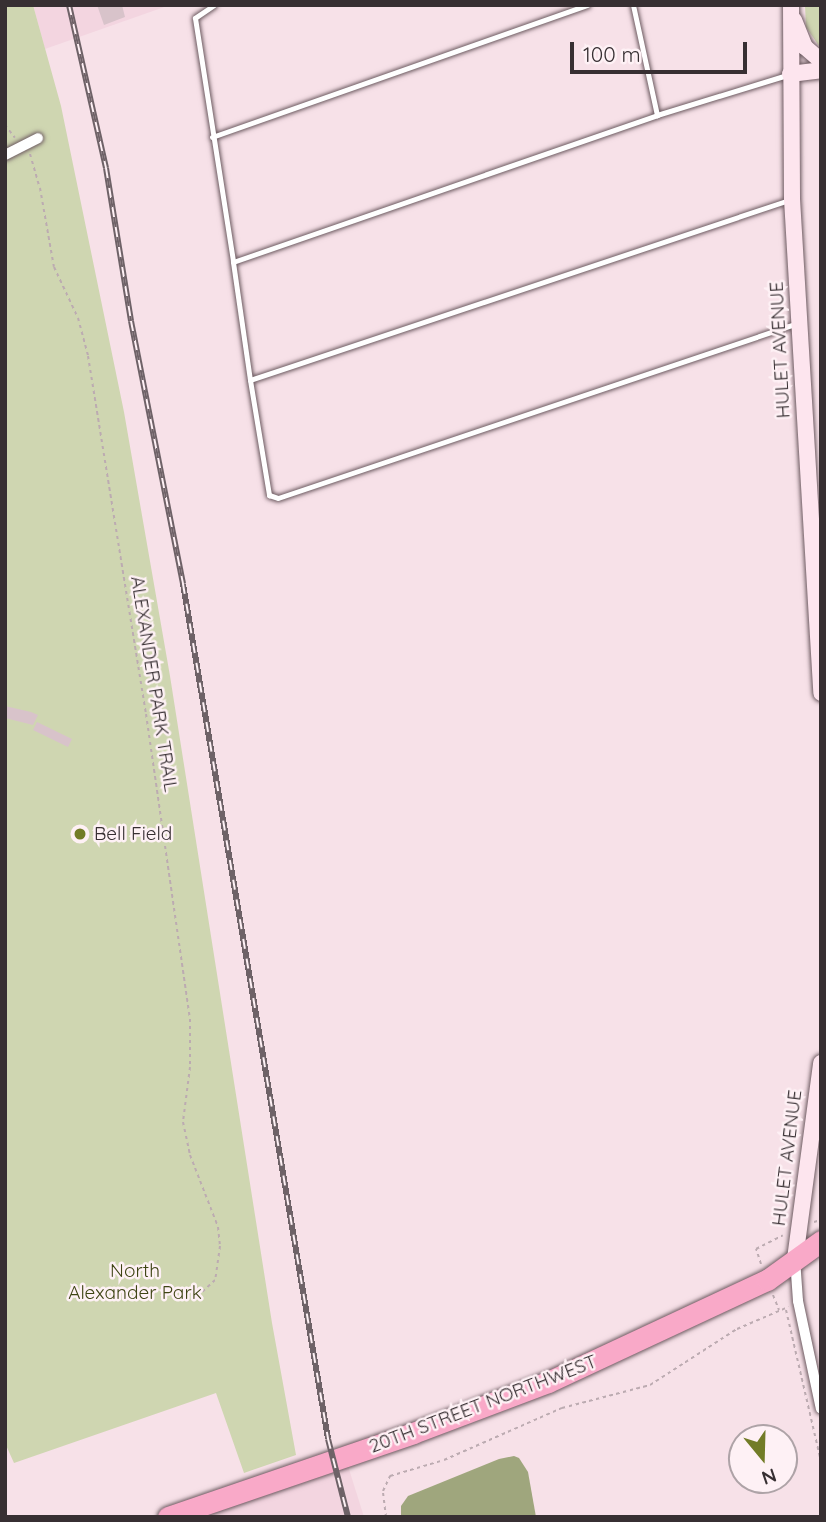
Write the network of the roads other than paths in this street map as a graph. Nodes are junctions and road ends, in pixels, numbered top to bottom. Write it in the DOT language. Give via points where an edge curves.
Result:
graph roads {
  1 [pos="214,5"];
  2 [pos="587,5"];
  3 [pos="634,5"];
  4 [pos="791,7"];
  5 [pos="821,61"];
  6 [pos="821,70"];
  7 [pos="790,74"];
  8 [pos="657,115"];
  9 [pos="212,137"];
  10 [pos="38,138"];
  11 [pos="5,155"];
  12 [pos="792,199"];
  13 [pos="233,262"];
  14 [pos="800,323"];
  15 [pos="250,380"];
  16 [pos="820,637"];
  17 [pos="821,693"];
  18 [pos="821,1063"];
  19 [pos="821,1241"];
  20 [pos="795,1259"];
  21 [pos="821,1409"];
  22 [pos="190,1513"];
  23 [pos="168,1517"];
  1 -- 9 [label="lane" via="195,18"];
  2 -- 9 [label="lane"];
  3 -- 8 [label="lane"];
  4 -- 5 [label="street" via="805,47"];
  4 -- 7 [label="street, HULET AVENUE"];
  6 -- 7 [label="street"];
  7 -- 8 [label="lane"];
  7 -- 12 [label="street, HULET AVENUE"];
  8 -- 13 [label="lane"];
  9 -- 13 [label="lane"];
  10 -- 11 [label="street"];
  12 -- 14 [label="street, HULET AVENUE"];
  12 -- 15 [label="lane"];
  13 -- 15 [label="lane"];
  14 -- 15 [label="lane" via="278,498 270,495 267,486"];
  14 -- 16 [label="street, HULET AVENUE"];
  16 -- 17 [label="street, HULET AVENUE"];
  18 -- 20 [label="street, HULET AVENUE"];
  19 -- 20 [label="highway, 20TH STREET NORTHWEST"];
  20 -- 21 [label="street" via="800,1312"];
  20 -- 22 [label="highway, 20TH STREET NORTHWEST" via="767,1280 716,1306 548,1382"];
  22 -- 23 [label="highway, 20TH STREET NORTHWEST"];
}
